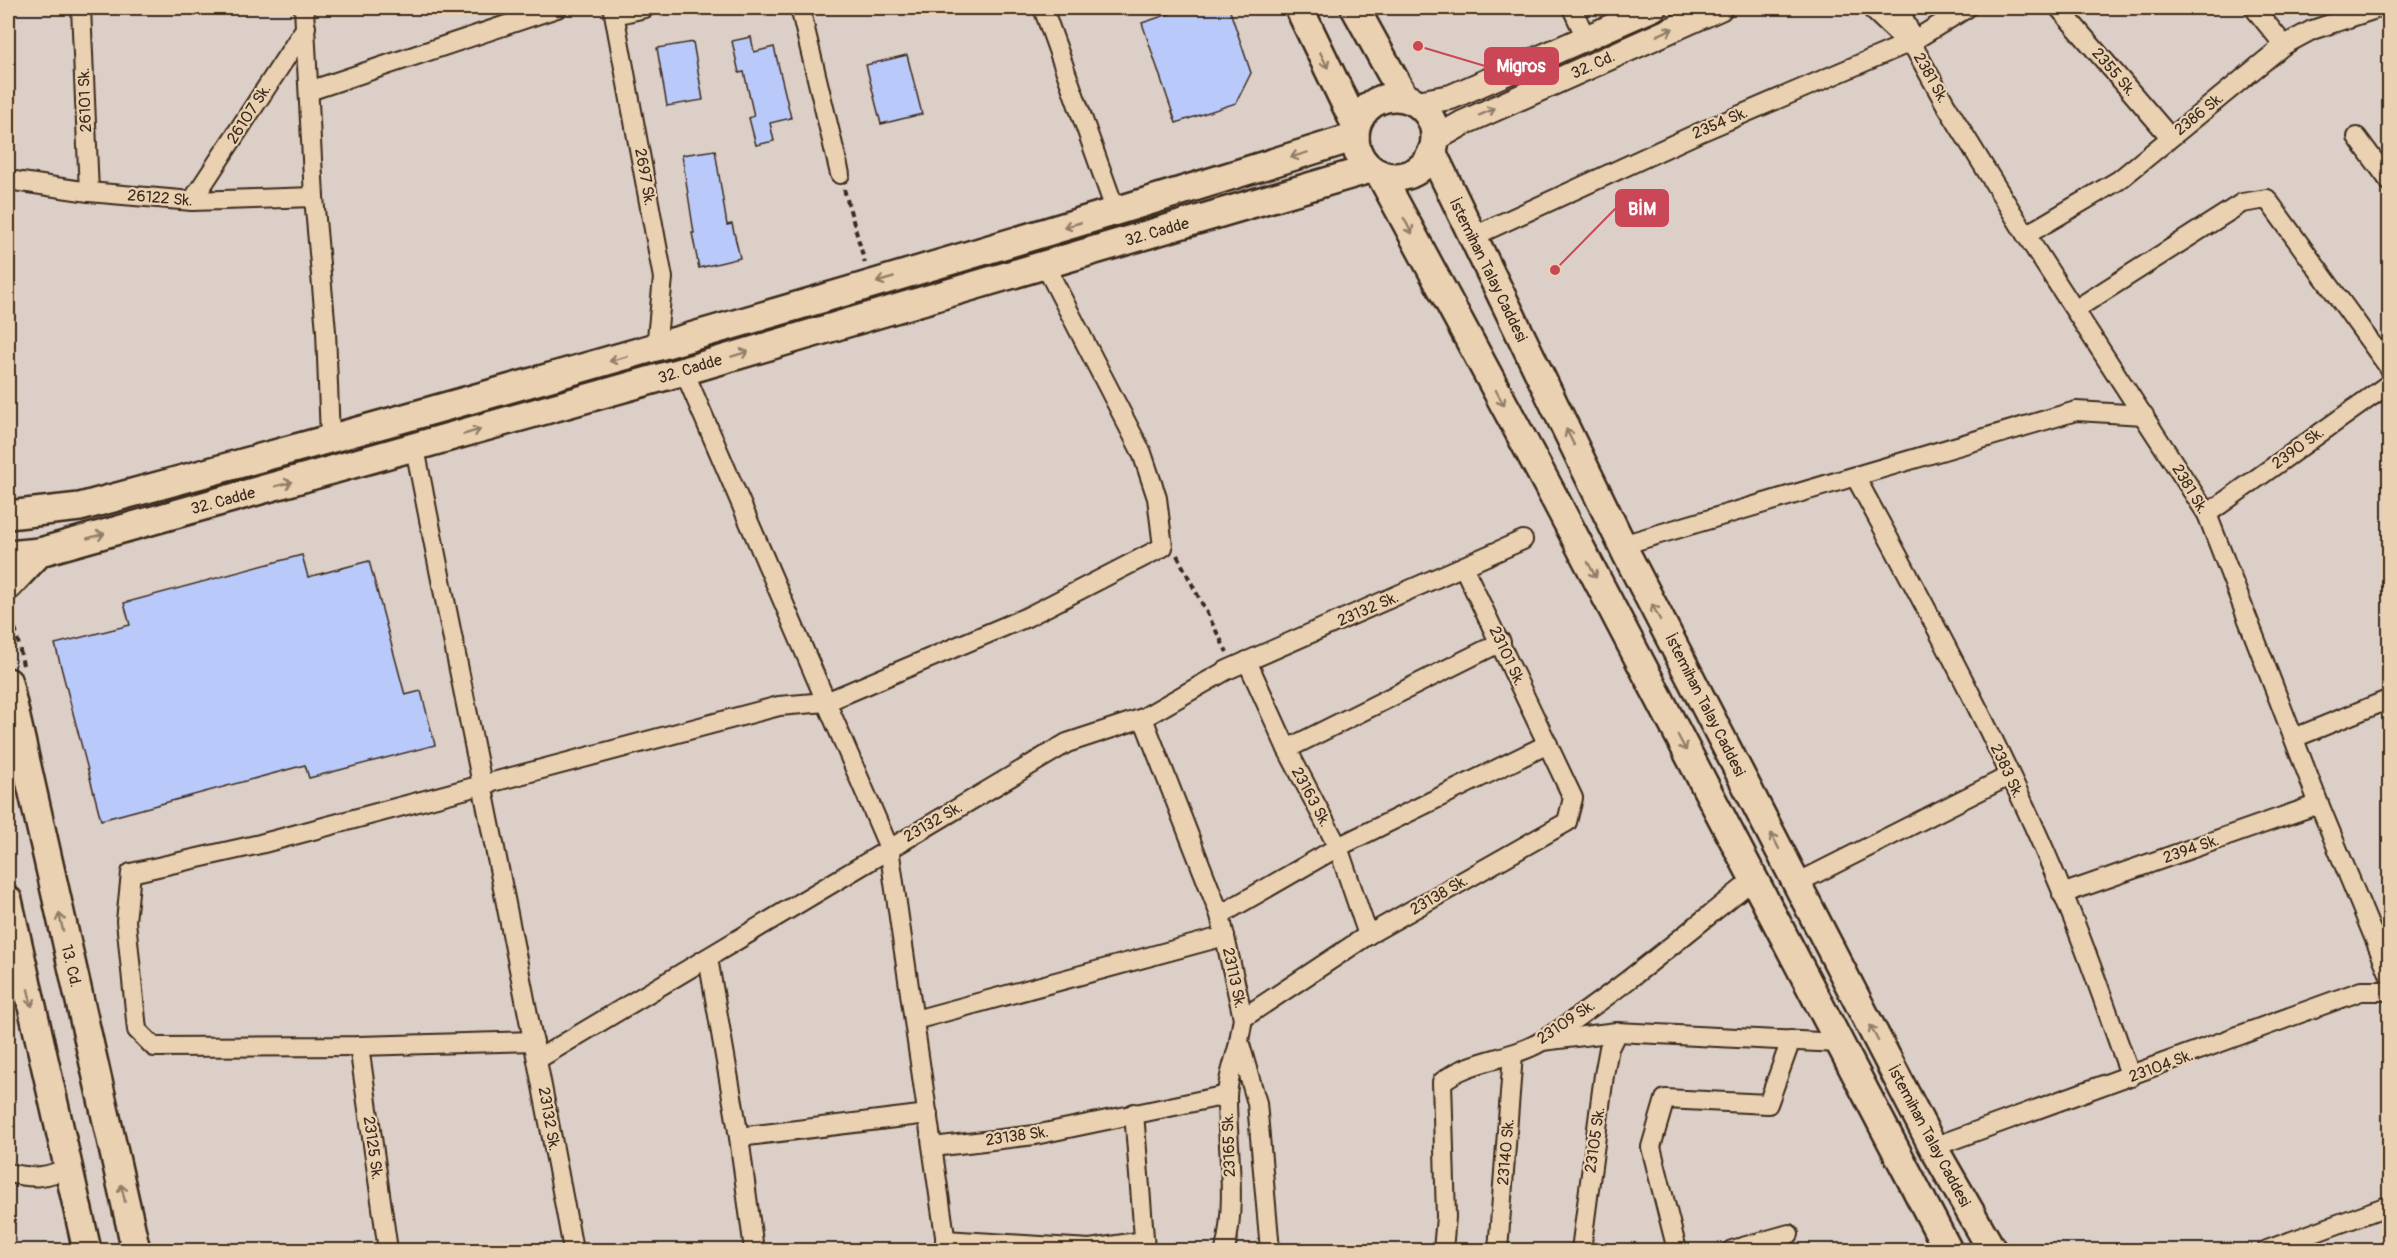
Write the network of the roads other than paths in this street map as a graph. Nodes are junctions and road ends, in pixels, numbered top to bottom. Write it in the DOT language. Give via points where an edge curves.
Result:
graph roads {
  1 [pos="81,8"];
  2 [pos="304,8"];
  3 [pos="557,8"];
  4 [pos="645,8"];
  5 [pos="800,8"];
  6 [pos="1043,8"];
  7 [pos="1299,8"];
  8 [pos="1354,8"];
  9 [pos="1572,8"];
  10 [pos="1654,8"];
  11 [pos="1720,8"];
  12 [pos="1875,8"];
  13 [pos="1896,8"];
  14 [pos="1967,8"];
  15 [pos="2059,8"];
  16 [pos="2254,8"];
  17 [pos="2379,8"];
  18 [pos="614,11"];
  19 [pos="306,27"];
  20 [pos="1586,38"];
  21 [pos="1911,42"];
  22 [pos="2284,45"];
  23 [pos="309,91"];
  24 [pos="1410,100"];
  25 [pos="1355,131"];
  26 [pos="2170,137"];
  27 [pos="2357,137"];
  28 [pos="1434,146"];
  29 [pos="1375,172"];
  30 [pos="840,174"];
  31 [pos="8,180"];
  32 [pos="2389,181"];
  33 [pos="89,192"];
  34 [pos="314,197"];
  35 [pos="192,201"];
  36 [pos="1116,212"];
  37 [pos="2026,235"];
  38 [pos="1472,237"];
  39 [pos="1045,265"];
  40 [pos="2076,309"];
  41 [pos="656,348"];
  42 [pos="2390,369"];
  43 [pos="684,371"];
  44 [pos="2390,383"];
  45 [pos="2144,415"];
  46 [pos="330,438"];
  47 [pos="415,448"];
  48 [pos="1856,477"];
  49 [pos="80,507"];
  50 [pos="16,511"];
  51 [pos="2207,514"];
  52 [pos="8,530"];
  53 [pos="1523,540"];
  54 [pos="1622,545"];
  55 [pos="40,552"];
  56 [pos="8,555"];
  57 [pos="1464,568"];
  58 [pos="8,586"];
  59 [pos="1501,642"];
  60 [pos="1240,664"];
  61 [pos="8,682"];
  62 [pos="2390,699"];
  63 [pos="826,702"];
  64 [pos="1143,718"];
  65 [pos="13,727"];
  66 [pos="2294,738"];
  67 [pos="1548,744"];
  68 [pos="1287,750"];
  69 [pos="2009,776"];
  70 [pos="481,787"];
  71 [pos="2319,804"];
  72 [pos="1338,847"];
  73 [pos="889,848"];
  74 [pos="1754,879"];
  75 [pos="1797,883"];
  76 [pos="2062,894"];
  77 [pos="8,900"];
  78 [pos="1220,915"];
  79 [pos="1368,935"];
  80 [pos="1225,936"];
  81 [pos="13,943"];
  82 [pos="708,958"];
  83 [pos="2390,976"];
  84 [pos="2390,991"];
  85 [pos="1243,1018"];
  86 [pos="915,1020"];
  87 [pos="1617,1032"];
  88 [pos="1791,1040"];
  89 [pos="534,1041"];
  90 [pos="1239,1041"];
  91 [pos="1540,1042"];
  92 [pos="1839,1042"];
  93 [pos="359,1046"];
  94 [pos="1513,1054"];
  95 [pos="538,1059"];
  96 [pos="2131,1077"];
  97 [pos="1227,1095"];
  98 [pos="1134,1113"];
  99 [pos="928,1114"];
  100 [pos="739,1137"];
  101 [pos="933,1147"];
  102 [pos="1933,1147"];
  103 [pos="69,1166"];
  104 [pos="8,1173"];
  105 [pos="2390,1205"];
  106 [pos="1789,1234"];
  107 [pos="946,1245"];
  108 [pos="1145,1246"];
  109 [pos="87,1251"];
  110 [pos="136,1251"];
  111 [pos="388,1251"];
  112 [pos="573,1251"];
  113 [pos="754,1251"];
  114 [pos="1225,1251"];
  115 [pos="1270,1251"];
  116 [pos="1443,1251"];
  117 [pos="1498,1251"];
  118 [pos="1581,1251"];
  119 [pos="1677,1251"];
  120 [pos="1732,1251"];
  121 [pos="1948,1251"];
  122 [pos="1992,1251"];
  123 [pos="2267,1251"];
  1 -- 33 [label="street, 26101 Sk."];
  2 -- 19 [label="street"];
  3 -- 23 [label="street"];
  4 -- 18 [label="street"];
  5 -- 30 [label="street"];
  6 -- 36 [label="street"];
  7 -- 25 [label="main road, one-way"];
  8 -- 24 [label="main road"];
  9 -- 20 [label="street"];
  10 -- 20 [label="street, 32. Cd."];
  28 -- 11 [label="street, 32. Cd., one-way" via="1463,123"];
  12 -- 21 [label="street"];
  13 -- 21 [label="street"];
  14 -- 21 [label="street, 2354 Sk."];
  15 -- 26 [label="street, 2355 Sk."];
  16 -- 22 [label="street"];
  17 -- 22 [label="street, 2386 Sk." via="2312,30"];
  18 -- 41 [label="street, 2697 Sk." via="663,278"];
  19 -- 23 [label="street"];
  19 -- 35 [label="street, 26107 Sk."];
  20 -- 24 [label="street, 32. Cd." via="1451,97"];
  21 -- 37 [label="street, 2381 Sk."];
  21 -- 38 [label="street, 2354 Sk." via="1696,134"];
  22 -- 26 [label="street, 2386 Sk."];
  23 -- 34 [label="street"];
  24 -- 25 [label="main road" via="1378,100 1368,106"];
  24 -- 28 [label="main road" via="1427,112 1433,125"];
  25 -- 29 [label="main road" via="1359,154"];
  25 -- 36 [label="main road, 32. Cadde, one-way"];
  26 -- 37 [label="street, 2386 Sk." via="2119,180"];
  27 -- 32 [label="street"];
  28 -- 29 [label="main road" via="1415,172 1404,176"];
  28 -- 38 [label="main road, İstemihan Talay Caddesi"];
  29 -- 39 [label="main road, 32. Cadde"];
  29 -- 74 [label="main road, one-way" via="1551,490"];
  31 -- 33 [label="street, 26122 Sk."];
  33 -- 35 [label="street, 26122 Sk."];
  34 -- 35 [label="street, 26122 Sk."];
  34 -- 46 [label="street" via="326,331"];
  36 -- 41 [label="main road, 32. Cadde, one-way"];
  37 -- 40 [label="street, 2381 Sk."];
  54 -- 38 [label="main road, İstemihan Talay Caddesi, one-way"];
  43 -- 39 [label="main road, 32. Cadde, one-way"];
  39 -- 63 [label="street" via="1142,453 1157,498 1163,547 1027,617"];
  40 -- 42 [label="street" via="2242,203 2267,199"];
  40 -- 45 [label="street, 2381 Sk."];
  41 -- 46 [label="main road, 32. Cadde, one-way"];
  47 -- 43 [label="main road, 32. Cadde, one-way"];
  43 -- 63 [label="street"];
  44 -- 51 [label="street, 2390 Sk."];
  45 -- 48 [label="street" via="2076,411"];
  45 -- 51 [label="street, 2381 Sk."];
  46 -- 49 [label="main road, 32. Cadde"];
  55 -- 47 [label="main road, 32. Cadde, one-way"];
  47 -- 70 [label="street"];
  48 -- 54 [label="street"];
  48 -- 69 [label="street, 2383 Sk." via="1960,669"];
  49 -- 50 [label="main road, 32. Cadde"];
  49 -- 52 [label="main road" via="48,523"];
  51 -- 66 [label="street, 2381 Sk."];
  53 -- 57 [label="street, 23132 Sk."];
  75 -- 54 [label="main road, İstemihan Talay Caddesi, one-way"];
  55 -- 56 [label="main road, 32. Cadde"];
  55 -- 58 [label="main road"];
  57 -- 59 [label="street, 23101 Sk."];
  57 -- 60 [label="street, 23132 Sk."];
  59 -- 67 [label="street, 23101 Sk."];
  59 -- 68 [label="street"];
  60 -- 64 [label="street, 23132 Sk."];
  60 -- 68 [label="street, 23163 Sk."];
  61 -- 65 [label="main road, 13. Cd."];
  62 -- 66 [label="street"];
  63 -- 70 [label="street" via="779,706"];
  63 -- 73 [label="street"];
  64 -- 73 [label="street, 23132 Sk." via="1067,743"];
  64 -- 78 [label="street, 23113 Sk."];
  110 -- 65 [label="main road, 13. Cd., one-way"];
  66 -- 71 [label="street, 2381 Sk."];
  67 -- 72 [label="street"];
  67 -- 79 [label="street, 23138 Sk." via="1573,798 1567,822"];
  68 -- 72 [label="street, 23163 Sk."];
  69 -- 75 [label="street"];
  69 -- 76 [label="street, 2383 Sk."];
  70 -- 89 [label="street"];
  70 -- 93 [label="street" via="131,873 126,921 136,1030 154,1047"];
  71 -- 76 [label="street, 2394 Sk."];
  71 -- 83 [label="street, 2381 Sk."];
  72 -- 78 [label="street"];
  72 -- 79 [label="street, 23163 Sk."];
  73 -- 82 [label="street, 23132 Sk."];
  73 -- 86 [label="street"];
  74 -- 91 [label="street, 23109 Sk." via="1634,976"];
  74 -- 92 [label="main road"];
  102 -- 75 [label="main road, İstemihan Talay Caddesi, one-way"];
  76 -- 96 [label="street, 2383 Sk."];
  77 -- 81 [label="main road"];
  78 -- 80 [label="street, 23113 Sk."];
  79 -- 85 [label="street, 23138 Sk."];
  80 -- 85 [label="street, 23113 Sk."];
  80 -- 86 [label="street"];
  81 -- 103 [label="main road, one-way"];
  82 -- 95 [label="street, 23132 Sk."];
  82 -- 100 [label="street"];
  84 -- 96 [label="street, 23104 Sk." via="2361,991"];
  85 -- 90 [label="street, 23113 Sk."];
  86 -- 99 [label="street"];
  87 -- 88 [label="street"];
  87 -- 91 [label="street"];
  87 -- 118 [label="street, 23105 Sk." via="1609,1048 1604,1075"];
  88 -- 92 [label="street"];
  88 -- 119 [label="street" via="1768,1104 1665,1099 1651,1147"];
  89 -- 93 [label="street"];
  89 -- 95 [label="street"];
  90 -- 97 [label="street, 23165 Sk."];
  90 -- 115 [label="street, 23113 Sk." via="1257,1103"];
  91 -- 94 [label="street, 23109 Sk."];
  92 -- 121 [label="main road"];
  93 -- 111 [label="street, 23125 Sk."];
  94 -- 116 [label="street, 23109 Sk." via="1456,1070 1442,1082 1446,1217"];
  94 -- 117 [label="street, 23140 Sk."];
  95 -- 112 [label="street, 23132 Sk."];
  96 -- 102 [label="street, 23104 Sk."];
  97 -- 98 [label="street, 23138 Sk."];
  97 -- 114 [label="street, 23165 Sk." via="1231,1163"];
  98 -- 101 [label="street, 23138 Sk." via="1035,1135"];
  98 -- 108 [label="street"];
  99 -- 100 [label="street"];
  99 -- 101 [label="street"];
  100 -- 113 [label="street"];
  101 -- 107 [label="street"];
  102 -- 122 [label="main road, İstemihan Talay Caddesi"];
  103 -- 104 [label="street" via="56,1174 34,1178"];
  103 -- 109 [label="main road"];
  105 -- 123 [label="street"];
  106 -- 120 [label="street"];
  107 -- 108 [label="street" via="1090,1249"];
}
